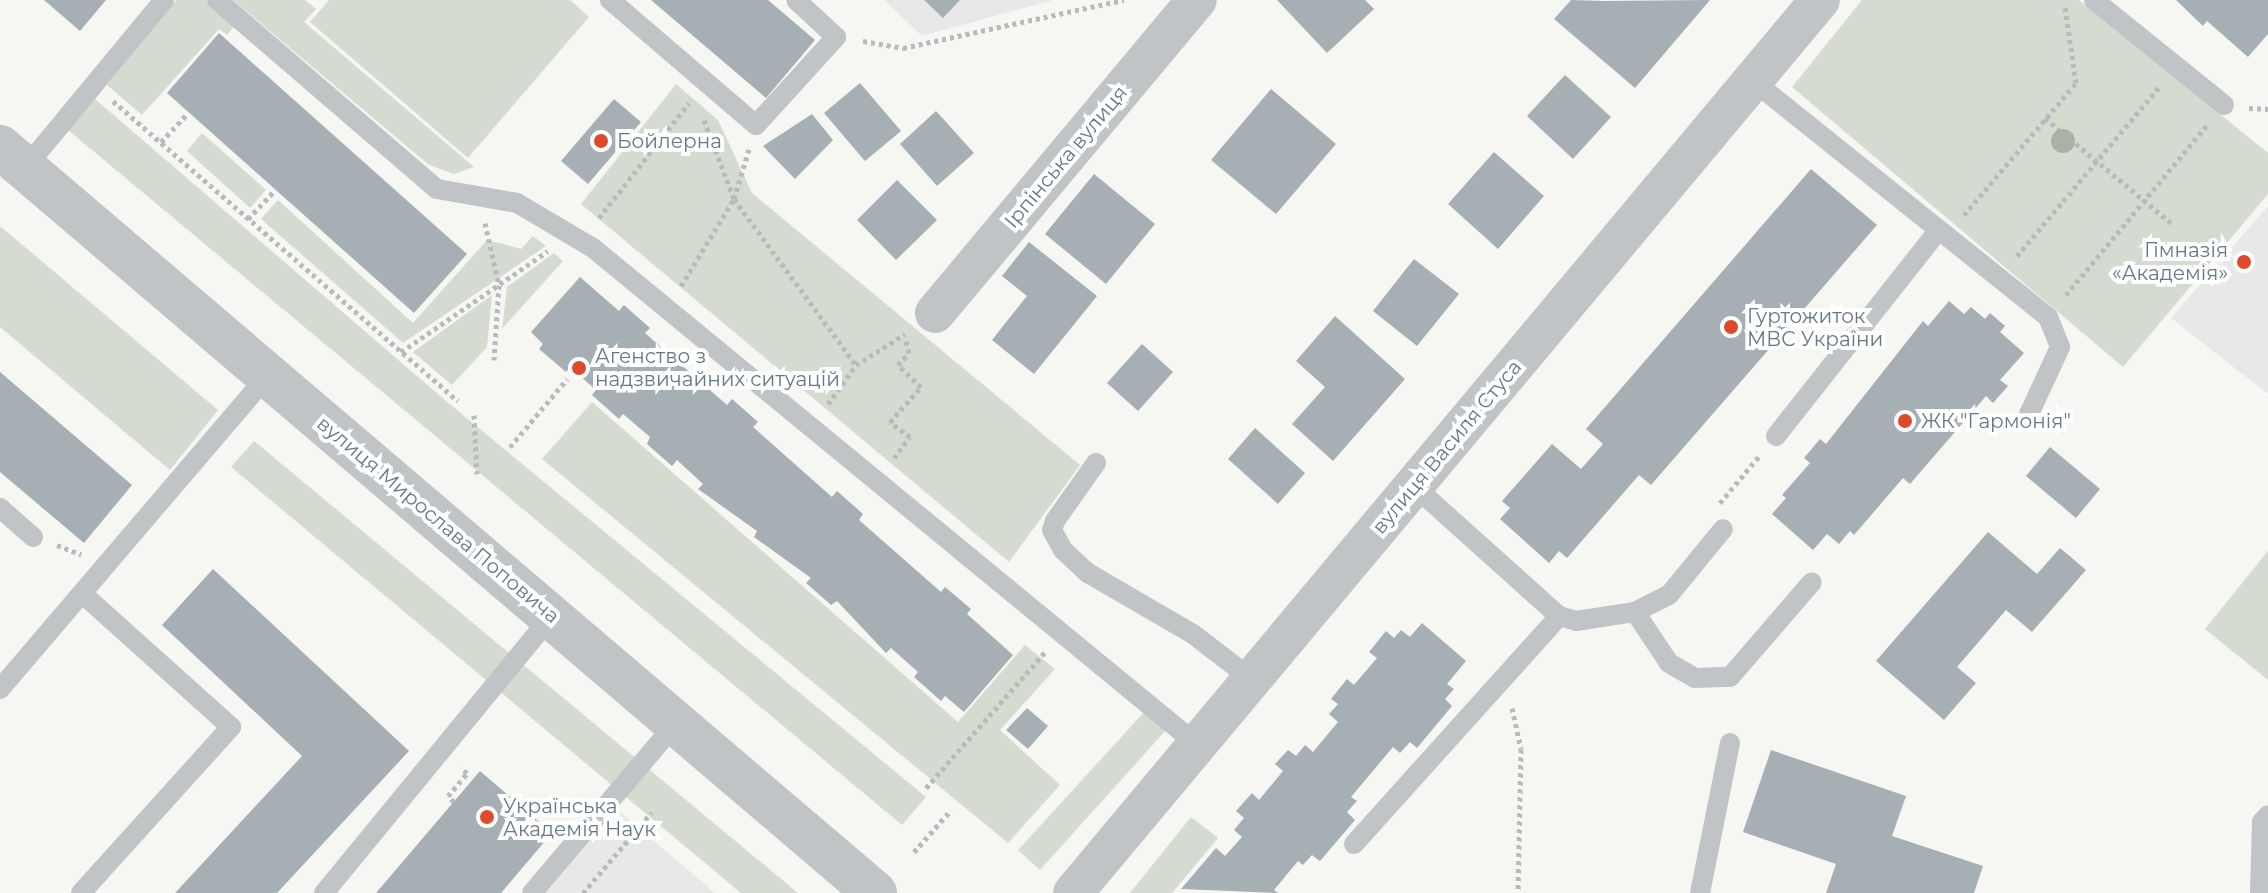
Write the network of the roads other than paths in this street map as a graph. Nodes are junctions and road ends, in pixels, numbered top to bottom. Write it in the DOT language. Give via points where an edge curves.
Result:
graph roads {
  1 [pos="164,0"];
  2 [pos="217,0"];
  3 [pos="610,0"];
  4 [pos="796,0"];
  5 [pos="1197,0"];
  6 [pos="1820,0"];
  7 [pos="2094,0"];
  8 [pos="1752,80"];
  9 [pos="2224,105"];
  10 [pos="12,157"];
  11 [pos="1942,234"];
  12 [pos="920,323"];
  13 [pos="268,375"];
  14 [pos="2029,414"];
  15 [pos="1776,436"];
  16 [pos="1096,463"];
  17 [pos="1414,486"];
  18 [pos="0,508"];
  19 [pos="1723,529"];
  20 [pos="33,537"];
  21 [pos="1812,582"];
  22 [pos="83,594"];
  23 [pos="1635,612"];
  24 [pos="1559,616"];
  25 [pos="551,617"];
  26 [pos="1254,681"];
  27 [pos="0,689"];
  28 [pos="676,723"];
  29 [pos="1730,743"];
  30 [pos="1199,746"];
  31 [pos="2268,815"];
  32 [pos="1354,844"];
  33 [pos="1703,892"];
  34 [pos="81,893"];
  35 [pos="324,893"];
  36 [pos="532,893"];
  37 [pos="875,893"];
  38 [pos="1073,893"];
  39 [pos="2260,893"];
  1 -- 10 [label="lane" via="94,85"];
  2 -- 30 [label="lane" via="437,189 517,203 576,237"];
  3 -- 4 [label="lane" via="756,125 836,37"];
  5 -- 12 [label="street, Ірпінська вулиця"];
  6 -- 8 [label="street, вулиця Василя Стуса"];
  7 -- 9 [label="lane"];
  8 -- 11 [label="lane"];
  8 -- 17 [label="street, вулиця Василя Стуса"];
  10 -- 13 [label="street, вулиця Мирослава Поповича"];
  11 -- 14 [label="lane" via="2048,317 2060,347"];
  11 -- 15 [label="lane"];
  13 -- 22 [label="lane"];
  13 -- 25 [label="street, вулиця Мирослава Поповича"];
  16 -- 26 [label="lane" via="1055,521 1052,530 1063,550 1088,573 1193,634"];
  17 -- 24 [label="lane"];
  17 -- 26 [label="street, вулиця Василя Стуса"];
  18 -- 20 [label="lane"];
  19 -- 23 [label="lane" via="1669,595"];
  21 -- 23 [label="lane" via="1730,677 1695,678 1669,663"];
  22 -- 27 [label="lane"];
  22 -- 34 [label="lane" via="231,727"];
  23 -- 24 [label="lane" via="1576,621"];
  24 -- 32 [label="lane"];
  25 -- 28 [label="street, вулиця Мирослава Поповича"];
  25 -- 35 [label="lane"];
  26 -- 30 [label="street, вулиця Василя Стуса"];
  28 -- 36 [label="lane"];
  28 -- 37 [label="street, вулиця Мирослава Поповича"];
  29 -- 33 [label="lane"];
  30 -- 38 [label="street, вулиця Василя Стуса"];
  31 -- 39 [label="lane" via="2262,822"];
}
